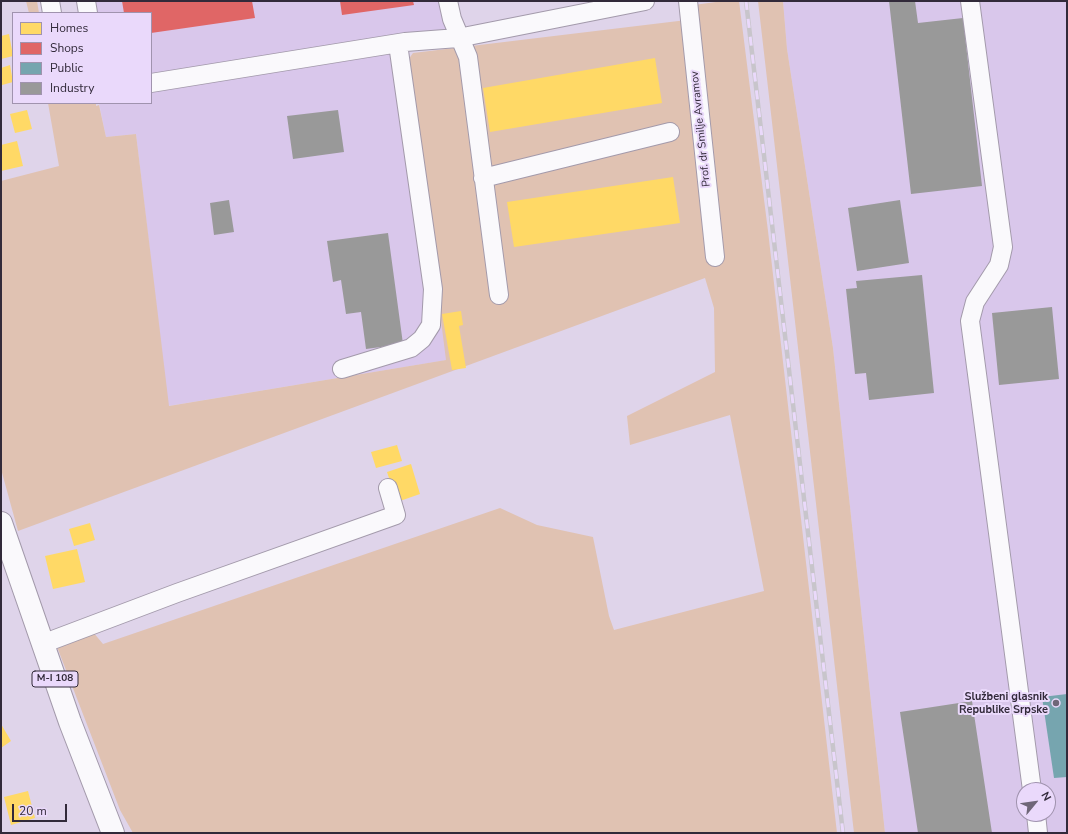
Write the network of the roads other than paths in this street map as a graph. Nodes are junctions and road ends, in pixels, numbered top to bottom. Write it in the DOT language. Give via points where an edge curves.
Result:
graph roads {
  1 [pos="50,1"];
  2 [pos="86,1"];
  3 [pos="448,1"];
  4 [pos="645,1"];
  5 [pos="688,1"];
  6 [pos="970,1"];
  7 [pos="52,12"];
  8 [pos="88,12"];
  9 [pos="458,38"];
  10 [pos="398,44"];
  11 [pos="152,83"];
  12 [pos="670,132"];
  13 [pos="483,178"];
  14 [pos="715,257"];
  15 [pos="499,295"];
  16 [pos="342,369"];
  17 [pos="388,488"];
  18 [pos="1,523"];
  19 [pos="5,550"];
  20 [pos="42,644"];
  21 [pos="1031,782"];
  22 [pos="1037,822"];
  23 [pos="113,833"];
  24 [pos="1038,833"];
  1 -- 7 [label="street"];
  2 -- 8 [label="street"];
  3 -- 9 [label="street"];
  4 -- 9 [label="street"];
  5 -- 14 [label="street, Prof. dr Smilje Avramov"];
  6 -- 21 [label="street" via="1004,247 999,265 975,302 970,322"];
  9 -- 10 [label="street"];
  9 -- 13 [label="street" via="468,57"];
  10 -- 11 [label="street"];
  10 -- 16 [label="street" via="433,289 431,325 422,339 411,348"];
  12 -- 13 [label="street"];
  13 -- 15 [label="street"];
  17 -- 20 [label="street" via="396,515"];
  18 -- 19 [label="main road, M-I 108"];
  19 -- 20 [label="main road, M-I 108"];
  20 -- 23 [label="main road, M-I 108"];
  22 -- 24 [label="street"];
}
